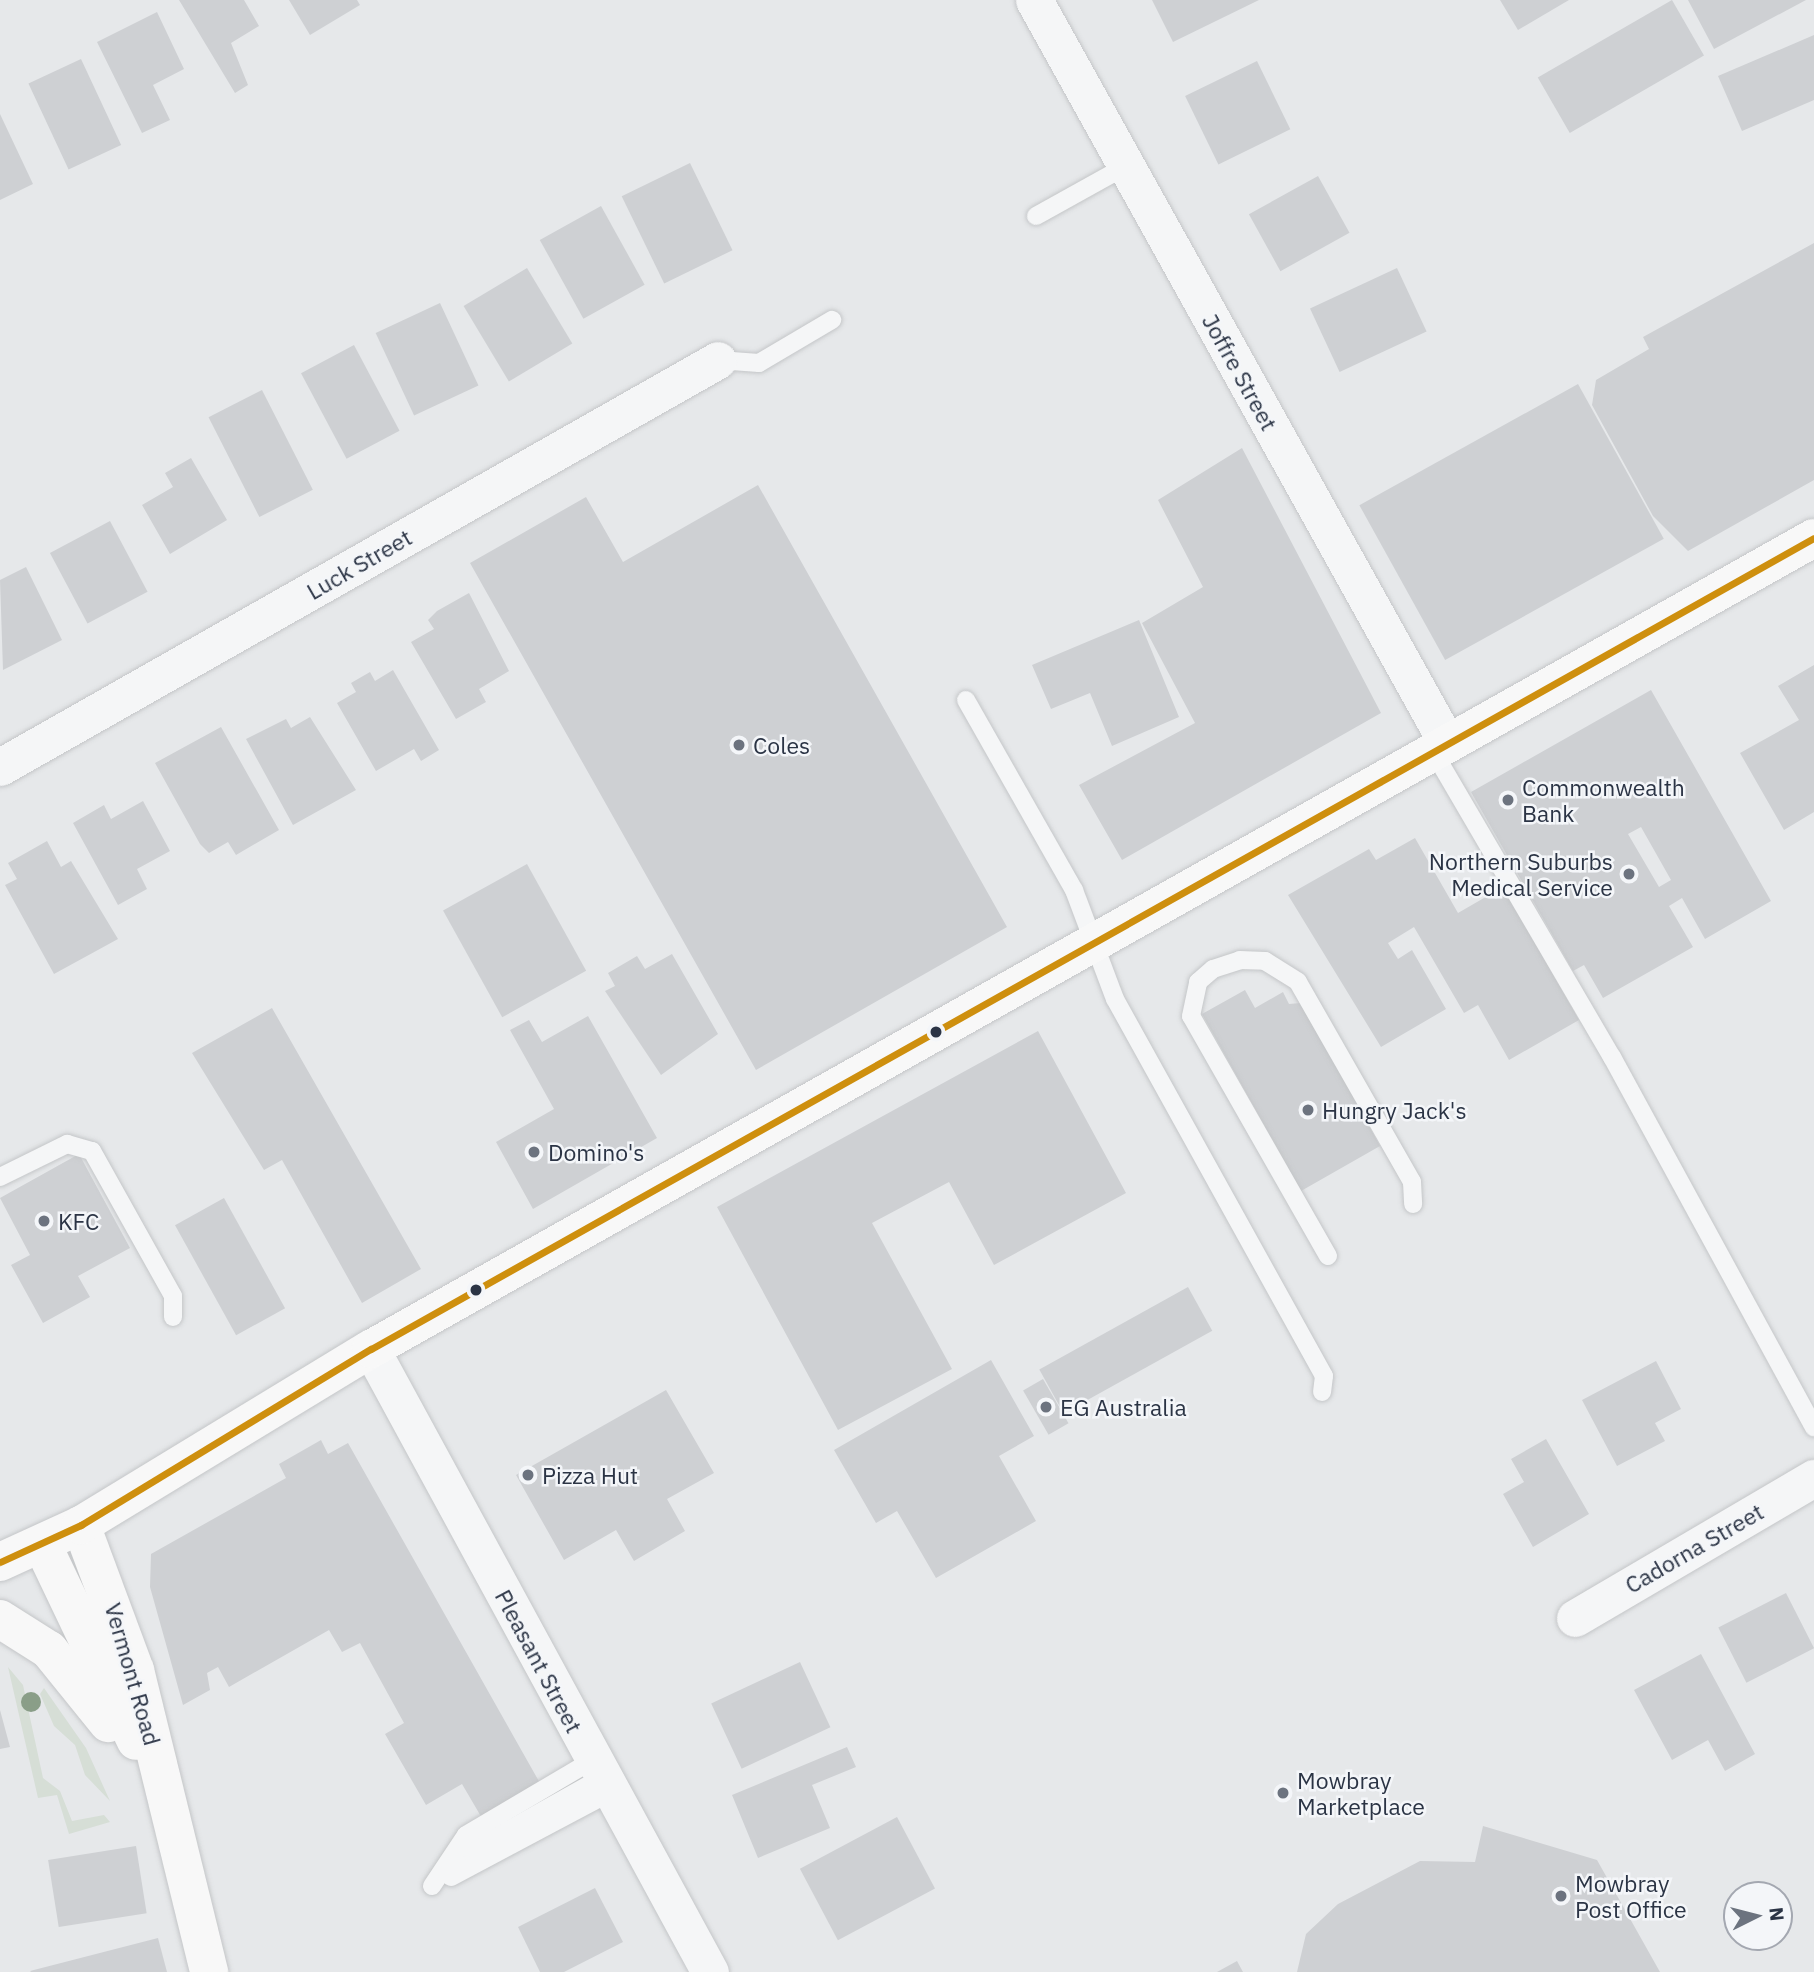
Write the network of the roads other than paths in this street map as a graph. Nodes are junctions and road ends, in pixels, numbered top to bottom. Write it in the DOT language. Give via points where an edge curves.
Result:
graph roads {
  1 [pos="1034,0"];
  2 [pos="1126,166"];
  3 [pos="1036,216"];
  4 [pos="832,320"];
  5 [pos="718,360"];
  6 [pos="1814,538"];
  7 [pos="966,700"];
  8 [pos="1440,747"];
  9 [pos="0,767"];
  10 [pos="1095,942"];
  11 [pos="0,1177"];
  12 [pos="1413,1204"];
  13 [pos="1328,1256"];
  14 [pos="173,1317"];
  15 [pos="371,1349"];
  16 [pos="1322,1392"];
  17 [pos="1814,1428"];
  18 [pos="1814,1478"];
  19 [pos="81,1525"];
  20 [pos="42,1544"];
  21 [pos="0,1562"];
  22 [pos="1575,1618"];
  23 [pos="0,1619"];
  24 [pos="601,1777"];
  25 [pos="158,1789"];
  26 [pos="173,1826"];
  27 [pos="209,1972"];
  28 [pos="710,1972"];
  1 -- 2 [label="street, Joffre Street"];
  2 -- 3 [label="lane"];
  2 -- 8 [label="street, Joffre Street"];
  4 -- 5 [label="lane" via="759,363"];
  5 -- 9 [label="street, Luck Street"];
  6 -- 8 [label="main road"];
  7 -- 10 [label="lane" via="1074,890"];
  8 -- 10 [label="main road"];
  8 -- 17 [label="lane"];
  10 -- 15 [label="main road"];
  10 -- 16 [label="lane" via="1115,999 1324,1376"];
  11 -- 14 [label="lane" via="67,1144 92,1152 173,1296"];
  12 -- 13 [label="lane" via="1412,1182 1298,982 1265,961 1240,960 1213,968 1198,982 1191,1016"];
  15 -- 19 [label="main road"];
  15 -- 24 [label="street, Pleasant Street"];
  18 -- 22 [label="street, Cadorna Street"];
  19 -- 20 [label="main road"];
  19 -- 26 [label="main road, Vermont Road" via="125,1636"];
  20 -- 21 [label="main road"];
  20 -- 25 [label="main road, Vermont Road"];
  23 -- 25 [label="main road" via="67,1669"];
  24 -- 24 [label="lane" via="432,1886 466,1835"];
  24 -- 28 [label="street, Pleasant Street"];
  25 -- 26 [label="main road, Vermont Road"];
  26 -- 27 [label="main road, Vermont Road"];
}
